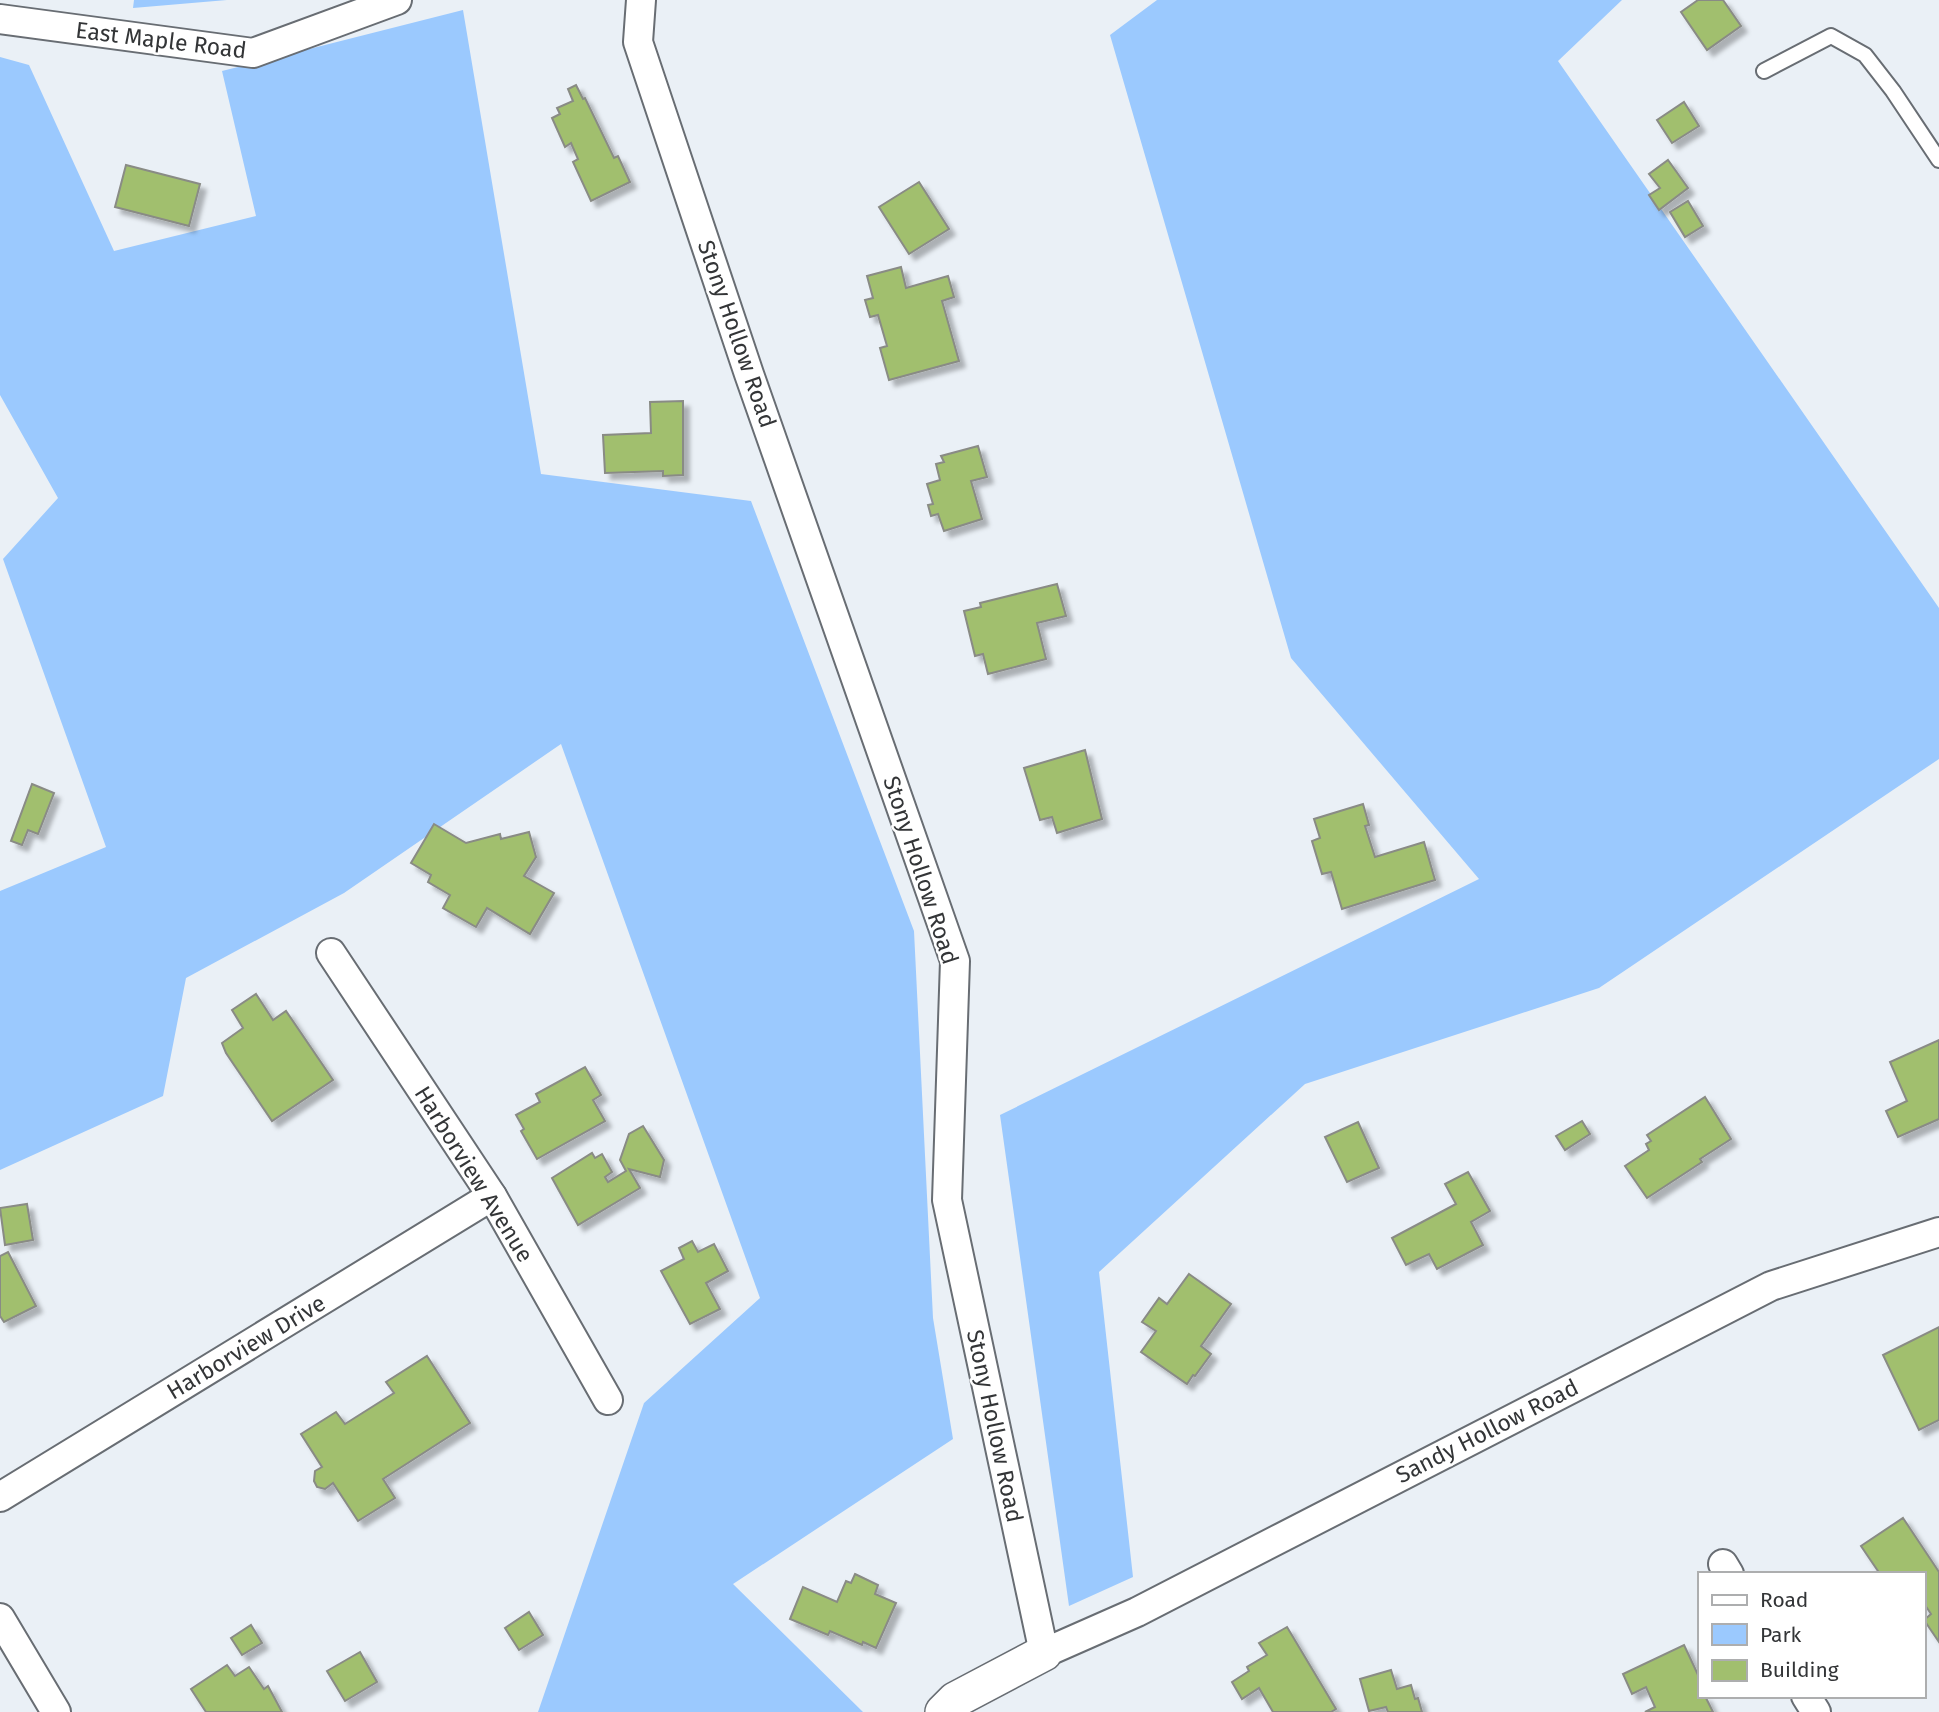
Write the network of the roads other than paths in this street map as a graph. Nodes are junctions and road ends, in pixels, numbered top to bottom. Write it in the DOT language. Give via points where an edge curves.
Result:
graph roads {
  1 [pos="397,0"];
  2 [pos="641,0"];
  3 [pos="0,19"];
  4 [pos="1764,71"];
  5 [pos="1939,160"];
  6 [pos="331,953"];
  7 [pos="492,1196"];
  8 [pos="1939,1232"];
  9 [pos="608,1400"];
  10 [pos="0,1497"];
  11 [pos="0,1618"];
  12 [pos="1044,1653"];
  13 [pos="56,1712"];
  14 [pos="943,1712"];
  1 -- 3 [label="street, East Maple Road" via="253,53"];
  2 -- 12 [label="street, Stony Hollow Road" via="638,42 955,961 947,1200"];
  4 -- 5 [label="lane" via="1831,36 1865,55"];
  6 -- 7 [label="street, Harborview Avenue"];
  7 -- 9 [label="street, Harborview Avenue"];
  7 -- 10 [label="street, Harborview Drive"];
  8 -- 12 [label="street, Sandy Hollow Road" via="1771,1286 1137,1612"];
  11 -- 13 [label="street"];
  12 -- 14 [label="street" via="955,1700"];
}
